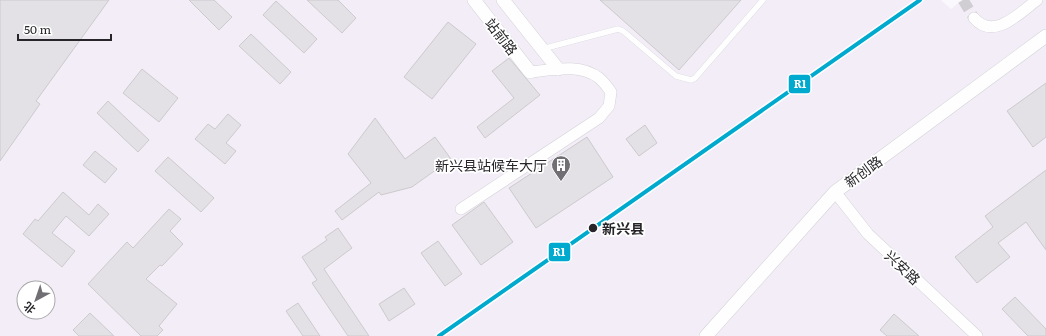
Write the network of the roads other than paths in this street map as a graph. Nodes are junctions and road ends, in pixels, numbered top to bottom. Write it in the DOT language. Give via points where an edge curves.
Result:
graph roads {
  1 [pos="474,0"];
  2 [pos="503,0"];
  3 [pos="763,0"];
  4 [pos="1037,0"];
  5 [pos="974,18"];
  6 [pos="1046,36"];
  7 [pos="542,49"];
  8 [pos="558,69"];
  9 [pos="530,72"];
  10 [pos="835,192"];
  11 [pos="461,209"];
  12 [pos="706,336"];
  13 [pos="977,336"];
  1 -- 9 [label="street, 站前路"];
  2 -- 7 [label="street, 站前路"];
  3 -- 7 [label="lane" via="691,80 676,76 618,29"];
  4 -- 5 [label="street" via="1006,23 994,28 979,25"];
  6 -- 10 [label="street, 新创路"];
  7 -- 8 [label="street, 站前路"];
  8 -- 9 [label="street"];
  8 -- 11 [label="street" via="588,71 600,79 611,92 609,106 599,118"];
  10 -- 12 [label="street, 新创路"];
  10 -- 13 [label="street, 兴安路" via="868,234"];
}
